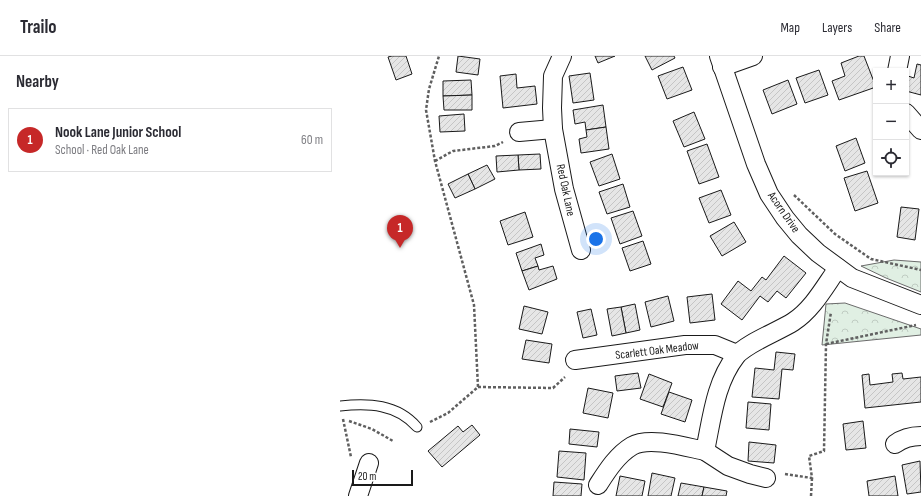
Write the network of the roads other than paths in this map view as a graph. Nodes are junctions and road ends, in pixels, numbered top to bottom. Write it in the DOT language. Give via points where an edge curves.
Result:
graph roads {
  1 [pos="562,56"];
  2 [pos="754,56"];
  3 [pos="900,56"];
  4 [pos="721,62"];
  5 [pos="898,68"];
  6 [pos="909,116"];
  7 [pos="553,129"];
  8 [pos="921,130"];
  9 [pos="519,132"];
  10 [pos="581,250"];
  11 [pos="838,268"];
  12 [pos="921,305"];
  13 [pos="737,354"];
  14 [pos="575,360"];
  15 [pos="341,406"];
  16 [pos="417,427"];
  17 [pos="921,436"];
  18 [pos="895,444"];
  19 [pos="705,450"];
  20 [pos="370,463"];
  21 [pos="766,478"];
  22 [pos="598,485"];
  23 [pos="359,490"];
  1 -- 7 [label="street, Red Oak Lane" via="553,76"];
  2 -- 4 [label="street"];
  3 -- 5 [label="street"];
  4 -- 11 [label="street, Acorn Drive" via="769,194 799,235"];
  6 -- 8 [label="street"];
  7 -- 9 [label="street"];
  7 -- 10 [label="street, Red Oak Lane" via="564,189"];
  11 -- 12 [label="street, Acorn Drive" via="852,278"];
  11 -- 13 [label="street" via="808,310 794,322"];
  13 -- 14 [label="street, Scarlett Oak Meadow" via="715,345 702,344"];
  13 -- 19 [label="street" via="725,372 718,391"];
  15 -- 16 [label="lane" via="389,408 409,418"];
  17 -- 18 [label="street" via="902,439"];
  19 -- 21 [label="street" via="728,466"];
  19 -- 22 [label="street" via="643,442 622,454"];
  20 -- 23 [label="street"];
}
